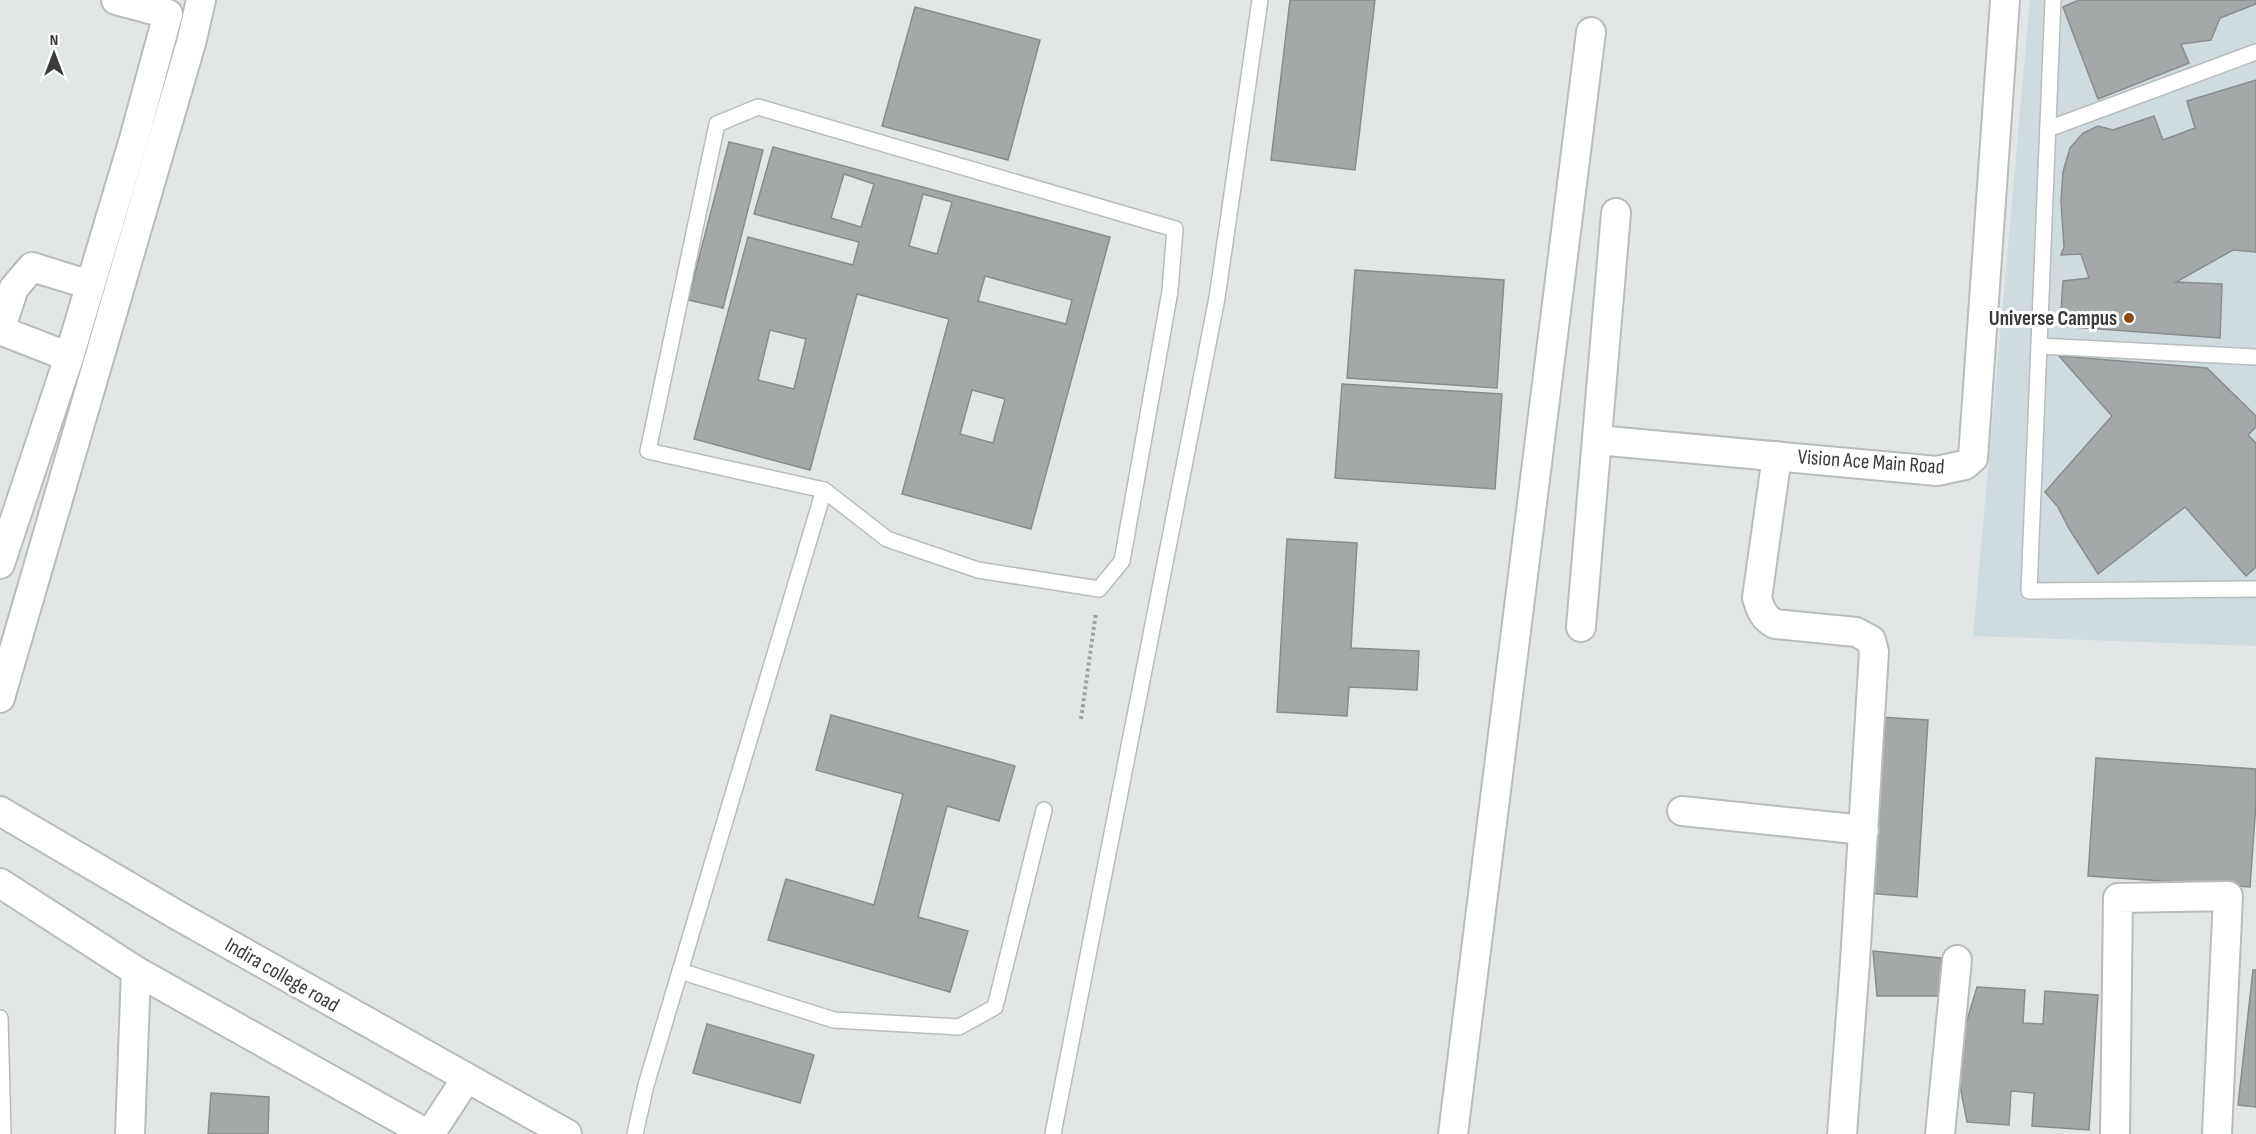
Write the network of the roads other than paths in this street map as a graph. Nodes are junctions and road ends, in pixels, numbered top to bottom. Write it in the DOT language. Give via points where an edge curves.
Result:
graph roads {
  1 [pos="116,0"];
  2 [pos="201,0"];
  3 [pos="1260,0"];
  4 [pos="2005,0"];
  5 [pos="2053,0"];
  6 [pos="1591,32"];
  7 [pos="2256,52"];
  8 [pos="2048,129"];
  9 [pos="1616,213"];
  10 [pos="90,285"];
  11 [pos="2039,346"];
  12 [pos="2256,357"];
  13 [pos="65,369"];
  14 [pos="91,388"];
  15 [pos="1596,440"];
  16 [pos="1777,456"];
  17 [pos="824,490"];
  18 [pos="0,564"];
  19 [pos="2256,589"];
  20 [pos="1581,627"];
  21 [pos="0,698"];
  22 [pos="1044,810"];
  23 [pos="0,811"];
  24 [pos="1682,811"];
  25 [pos="1863,830"];
  26 [pos="0,883"];
  27 [pos="1956,960"];
  28 [pos="136,971"];
  29 [pos="680,971"];
  30 [pos="0,1018"];
  31 [pos="466,1079"];
  32 [pos="3,1134"];
  33 [pos="130,1134"];
  34 [pos="428,1134"];
  35 [pos="567,1134"];
  36 [pos="634,1134"];
  37 [pos="1053,1134"];
  38 [pos="1453,1134"];
  39 [pos="1842,1134"];
  40 [pos="1940,1134"];
  41 [pos="2115,1134"];
  42 [pos="2217,1134"];
  1 -- 10 [label="street" via="168,14"];
  2 -- 14 [label="street"];
  3 -- 37 [label="lane" via="1217,298"];
  4 -- 16 [label="street, Vision Ace Main Road" via="1973,459 1965,465 1938,471"];
  5 -- 8 [label="lane"];
  6 -- 38 [label="street"];
  7 -- 8 [label="lane"];
  8 -- 11 [label="lane"];
  9 -- 15 [label="street"];
  10 -- 13 [label="street"];
  10 -- 13 [label="street" via="32,267 14,288 0,330"];
  11 -- 12 [label="lane"];
  11 -- 19 [label="lane" via="2029,591"];
  13 -- 14 [label="street"];
  13 -- 18 [label="street"];
  14 -- 21 [label="street"];
  15 -- 16 [label="street, Vision Ace Main Road"];
  15 -- 20 [label="street"];
  16 -- 25 [label="street" via="1757,598 1766,619 1775,624 1856,632 1871,640 1874,652"];
  17 -- 17 [label="lane" via="648,450 717,124 758,107 1174,229 1170,291 1122,561 1100,589 978,570 887,540"];
  17 -- 29 [label="lane"];
  22 -- 29 [label="lane" via="994,1007 959,1027 834,1020"];
  23 -- 31 [label="street, Indira college road"];
  24 -- 25 [label="street"];
  25 -- 39 [label="street"];
  26 -- 28 [label="street"];
  27 -- 40 [label="street"];
  28 -- 33 [label="street"];
  28 -- 34 [label="street"];
  29 -- 36 [label="lane"];
  30 -- 32 [label="lane"];
  31 -- 34 [label="street"];
  31 -- 35 [label="street, Indira college road"];
  41 -- 42 [label="street" via="2118,898 2228,896"];
}
